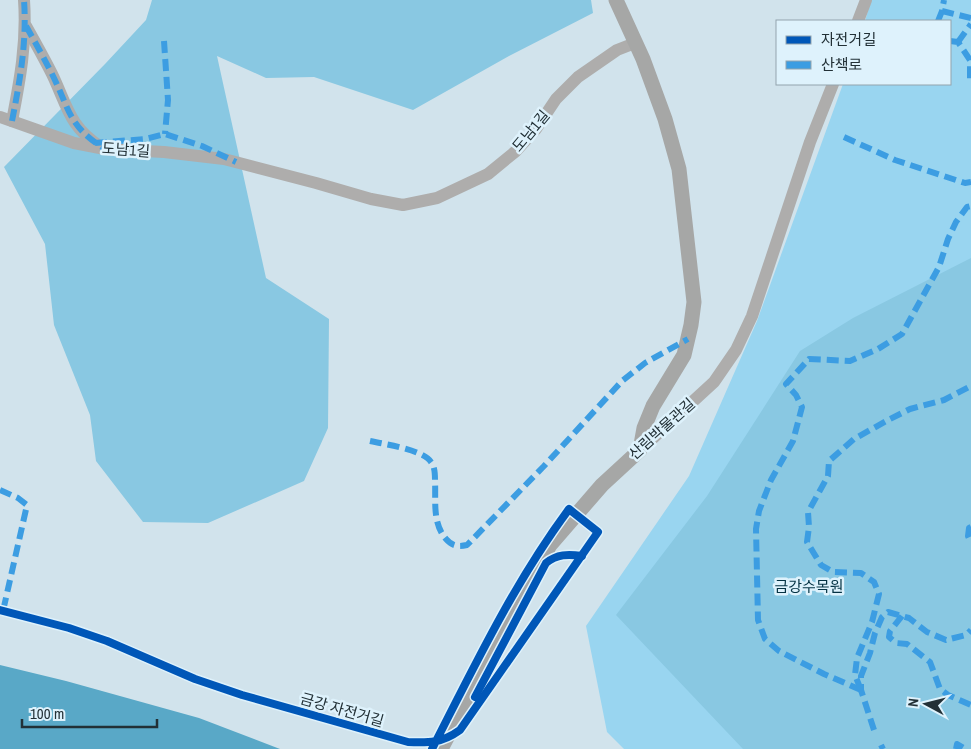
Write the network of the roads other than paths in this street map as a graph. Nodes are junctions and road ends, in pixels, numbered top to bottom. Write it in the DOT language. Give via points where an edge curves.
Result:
graph roads {
  1 [pos="24,0"];
  2 [pos="616,0"];
  3 [pos="866,0"];
  4 [pos="858,20"];
  5 [pos="26,26"];
  6 [pos="635,43"];
  7 [pos="833,85"];
  8 [pos="6,119"];
  9 [pos="105,149"];
  10 [pos="640,450"];
  11 [pos="441,749"];
  1 -- 5 [label="street"];
  2 -- 6 [label="main road"];
  3 -- 4 [label="street"];
  5 -- 8 [label="street" via="24,56"];
  5 -- 9 [label="street" via="72,120"];
  6 -- 9 [label="street, 도남1길" via="617,50 578,77 556,99 516,151 488,174 429,200 403,205 224,159"];
  6 -- 10 [label="main road" via="665,120 679,169 694,302 684,355 653,406"];
  7 -- 10 [label="street, 산림박물관길" via="810,142 752,316 736,350 714,382"];
  8 -- 9 [label="street, 도남1길" via="74,143"];
  10 -- 11 [label="main road, 산림박물관길" via="602,485 550,545"];
}
